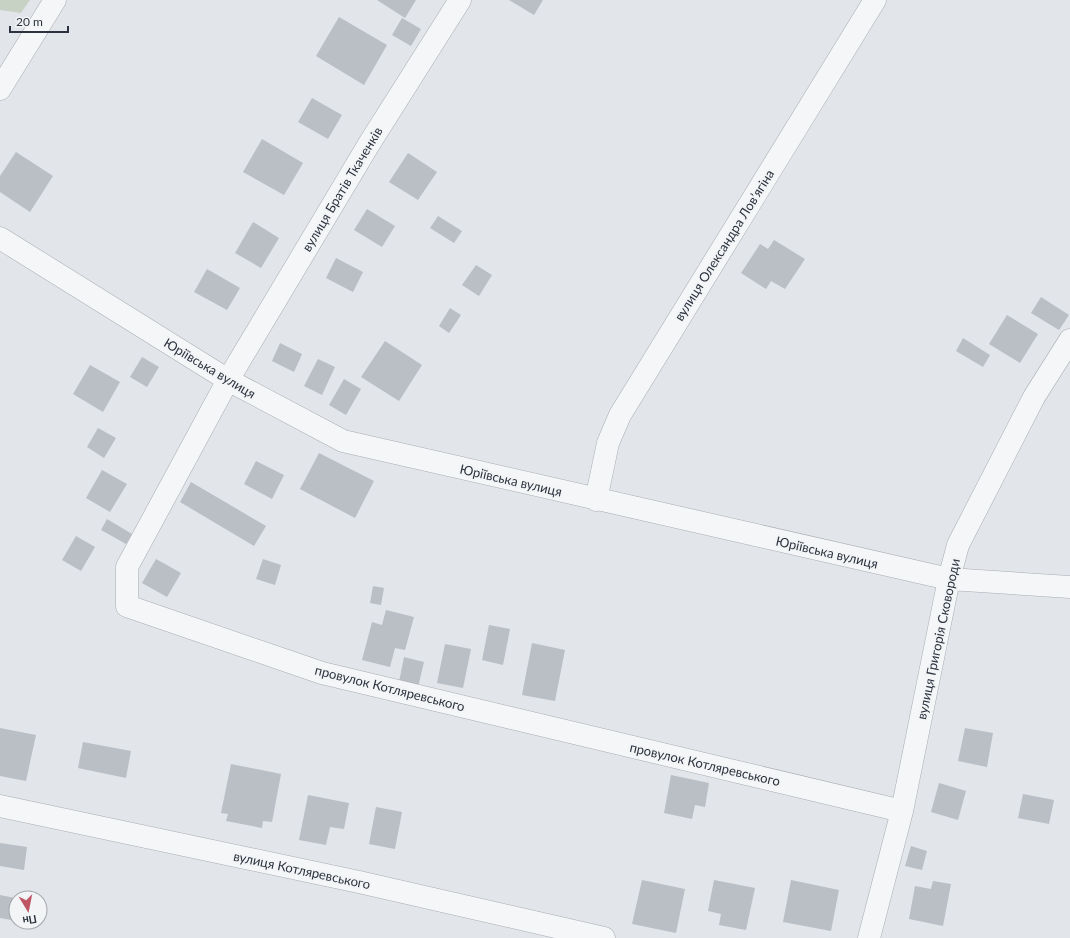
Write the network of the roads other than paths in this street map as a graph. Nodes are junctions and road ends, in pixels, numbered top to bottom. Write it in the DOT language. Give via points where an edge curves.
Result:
graph roads {
  1 [pos="55,0"];
  2 [pos="460,0"];
  3 [pos="875,0"];
  4 [pos="0,89"];
  5 [pos="0,238"];
  6 [pos="1070,340"];
  7 [pos="228,380"];
  8 [pos="596,500"];
  9 [pos="949,579"];
  10 [pos="1070,587"];
  11 [pos="0,806"];
  12 [pos="902,811"];
  13 [pos="604,938"];
  14 [pos="869,938"];
  1 -- 4 [label="street"];
  2 -- 7 [label="street, вулиця Братів Ткаченків" via="369,144"];
  3 -- 8 [label="street, вулиця Олександра Ловʼягіна" via="620,415 608,443"];
  5 -- 7 [label="street, Юріївська вулиця"];
  6 -- 9 [label="street, вулиця Григорія Сковороди" via="1034,397 958,545"];
  7 -- 8 [label="street, Юріївська вулиця" via="343,441"];
  7 -- 12 [label="street, провулок Котляревського" via="127,566 127,606 322,673"];
  8 -- 9 [label="street, Юріївська вулиця"];
  9 -- 10 [label="street, Юріївська вулиця"];
  9 -- 12 [label="street, вулиця Григорія Сковороди"];
  11 -- 13 [label="street, вулиця Котляревського" via="359,882"];
  12 -- 14 [label="street, вулиця Григорія Сковороди"];
}
